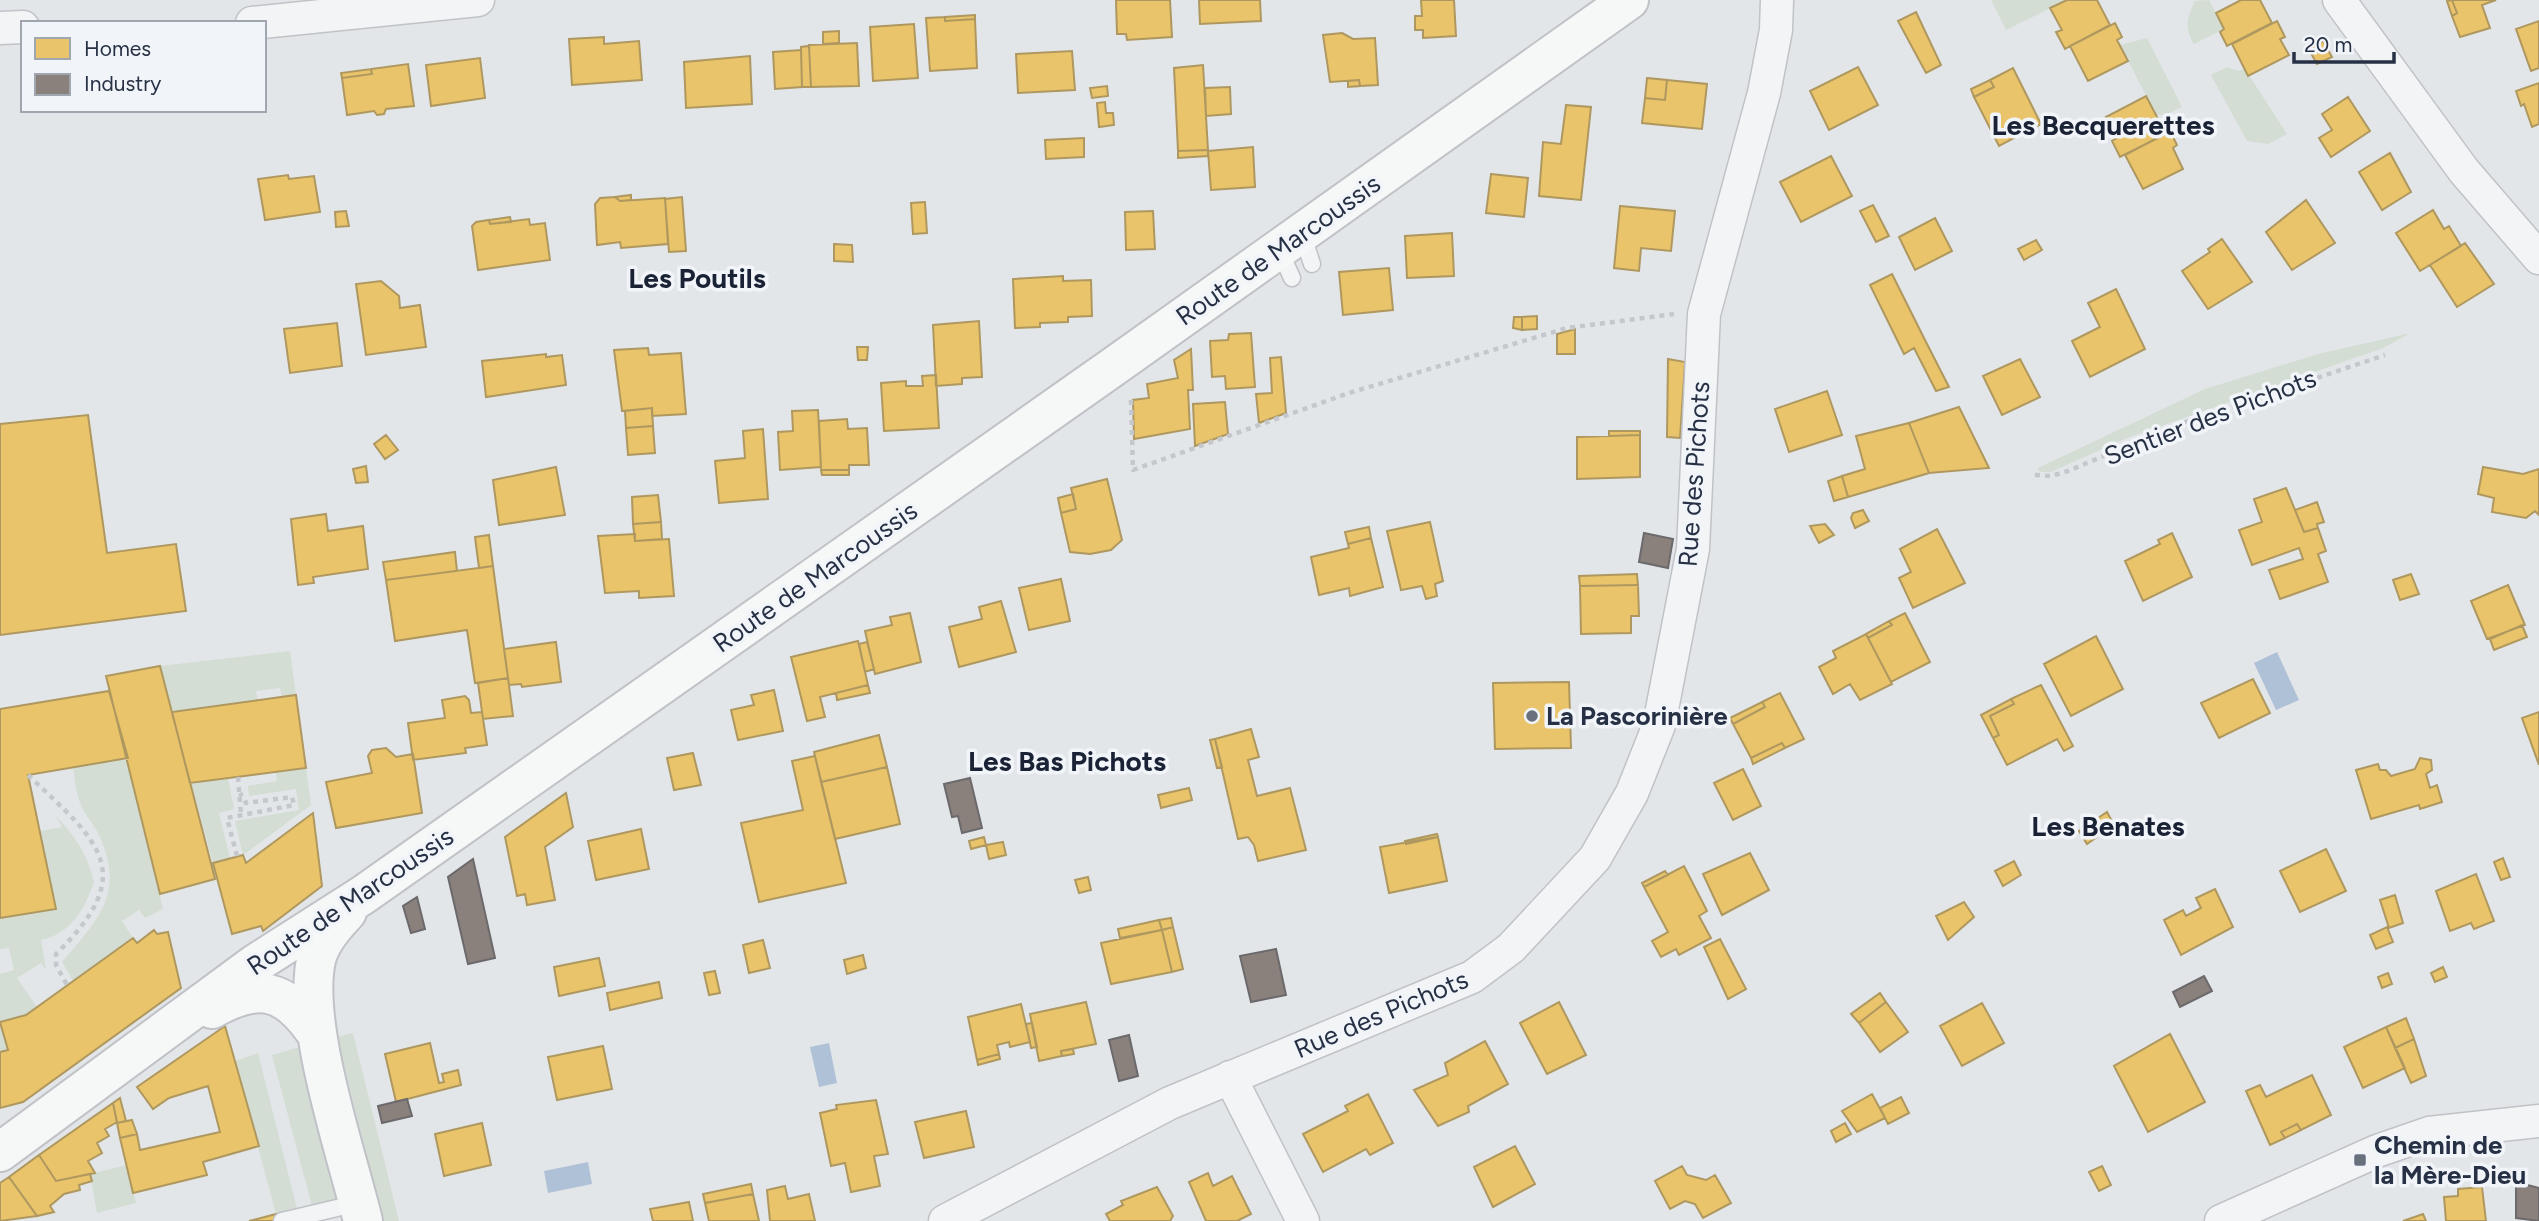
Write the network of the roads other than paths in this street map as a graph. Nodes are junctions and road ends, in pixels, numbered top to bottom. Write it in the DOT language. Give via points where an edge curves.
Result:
graph roads {
  1 [pos="478,0"];
  2 [pos="1629,0"];
  3 [pos="1777,0"];
  4 [pos="2339,0"];
  5 [pos="312,8"];
  6 [pos="261,21"];
  7 [pos="21,27"];
  8 [pos="0,28"];
  9 [pos="2539,258"];
  10 [pos="363,894"];
  11 [pos="316,1033"];
  12 [pos="149,1045"];
  13 [pos="1230,1077"];
  14 [pos="2539,1121"];
  15 [pos="0,1152"];
  16 [pos="360,1212"];
  17 [pos="282,1221"];
  18 [pos="945,1221"];
  19 [pos="1303,1221"];
  20 [pos="2221,1221"];
  1 -- 5 [label="street"];
  2 -- 10 [label="main road, Route de Marcoussis" via="1296,256"];
  3 -- 13 [label="street, Rue des Pichots" via="1764,93 1704,314 1693,549 1659,724 1632,793 1595,858 1511,948 1472,977"];
  4 -- 9 [label="street" via="2464,171"];
  5 -- 6 [label="street"];
  7 -- 8 [label="street"];
  10 -- 11 [label="main road" via="326,935 318,955"];
  10 -- 12 [label="main road, Route de Marcoussis" via="255,964"];
  11 -- 12 [label="main road" via="301,1011 284,999 249,992"];
  11 -- 16 [label="main road"];
  12 -- 15 [label="main road, Route de Marcoussis"];
  13 -- 18 [label="street, Rue des Pichots" via="1170,1103"];
  13 -- 19 [label="street"];
  14 -- 20 [label="street" via="2429,1133 2377,1151"];
  16 -- 17 [label="lane"];
}
